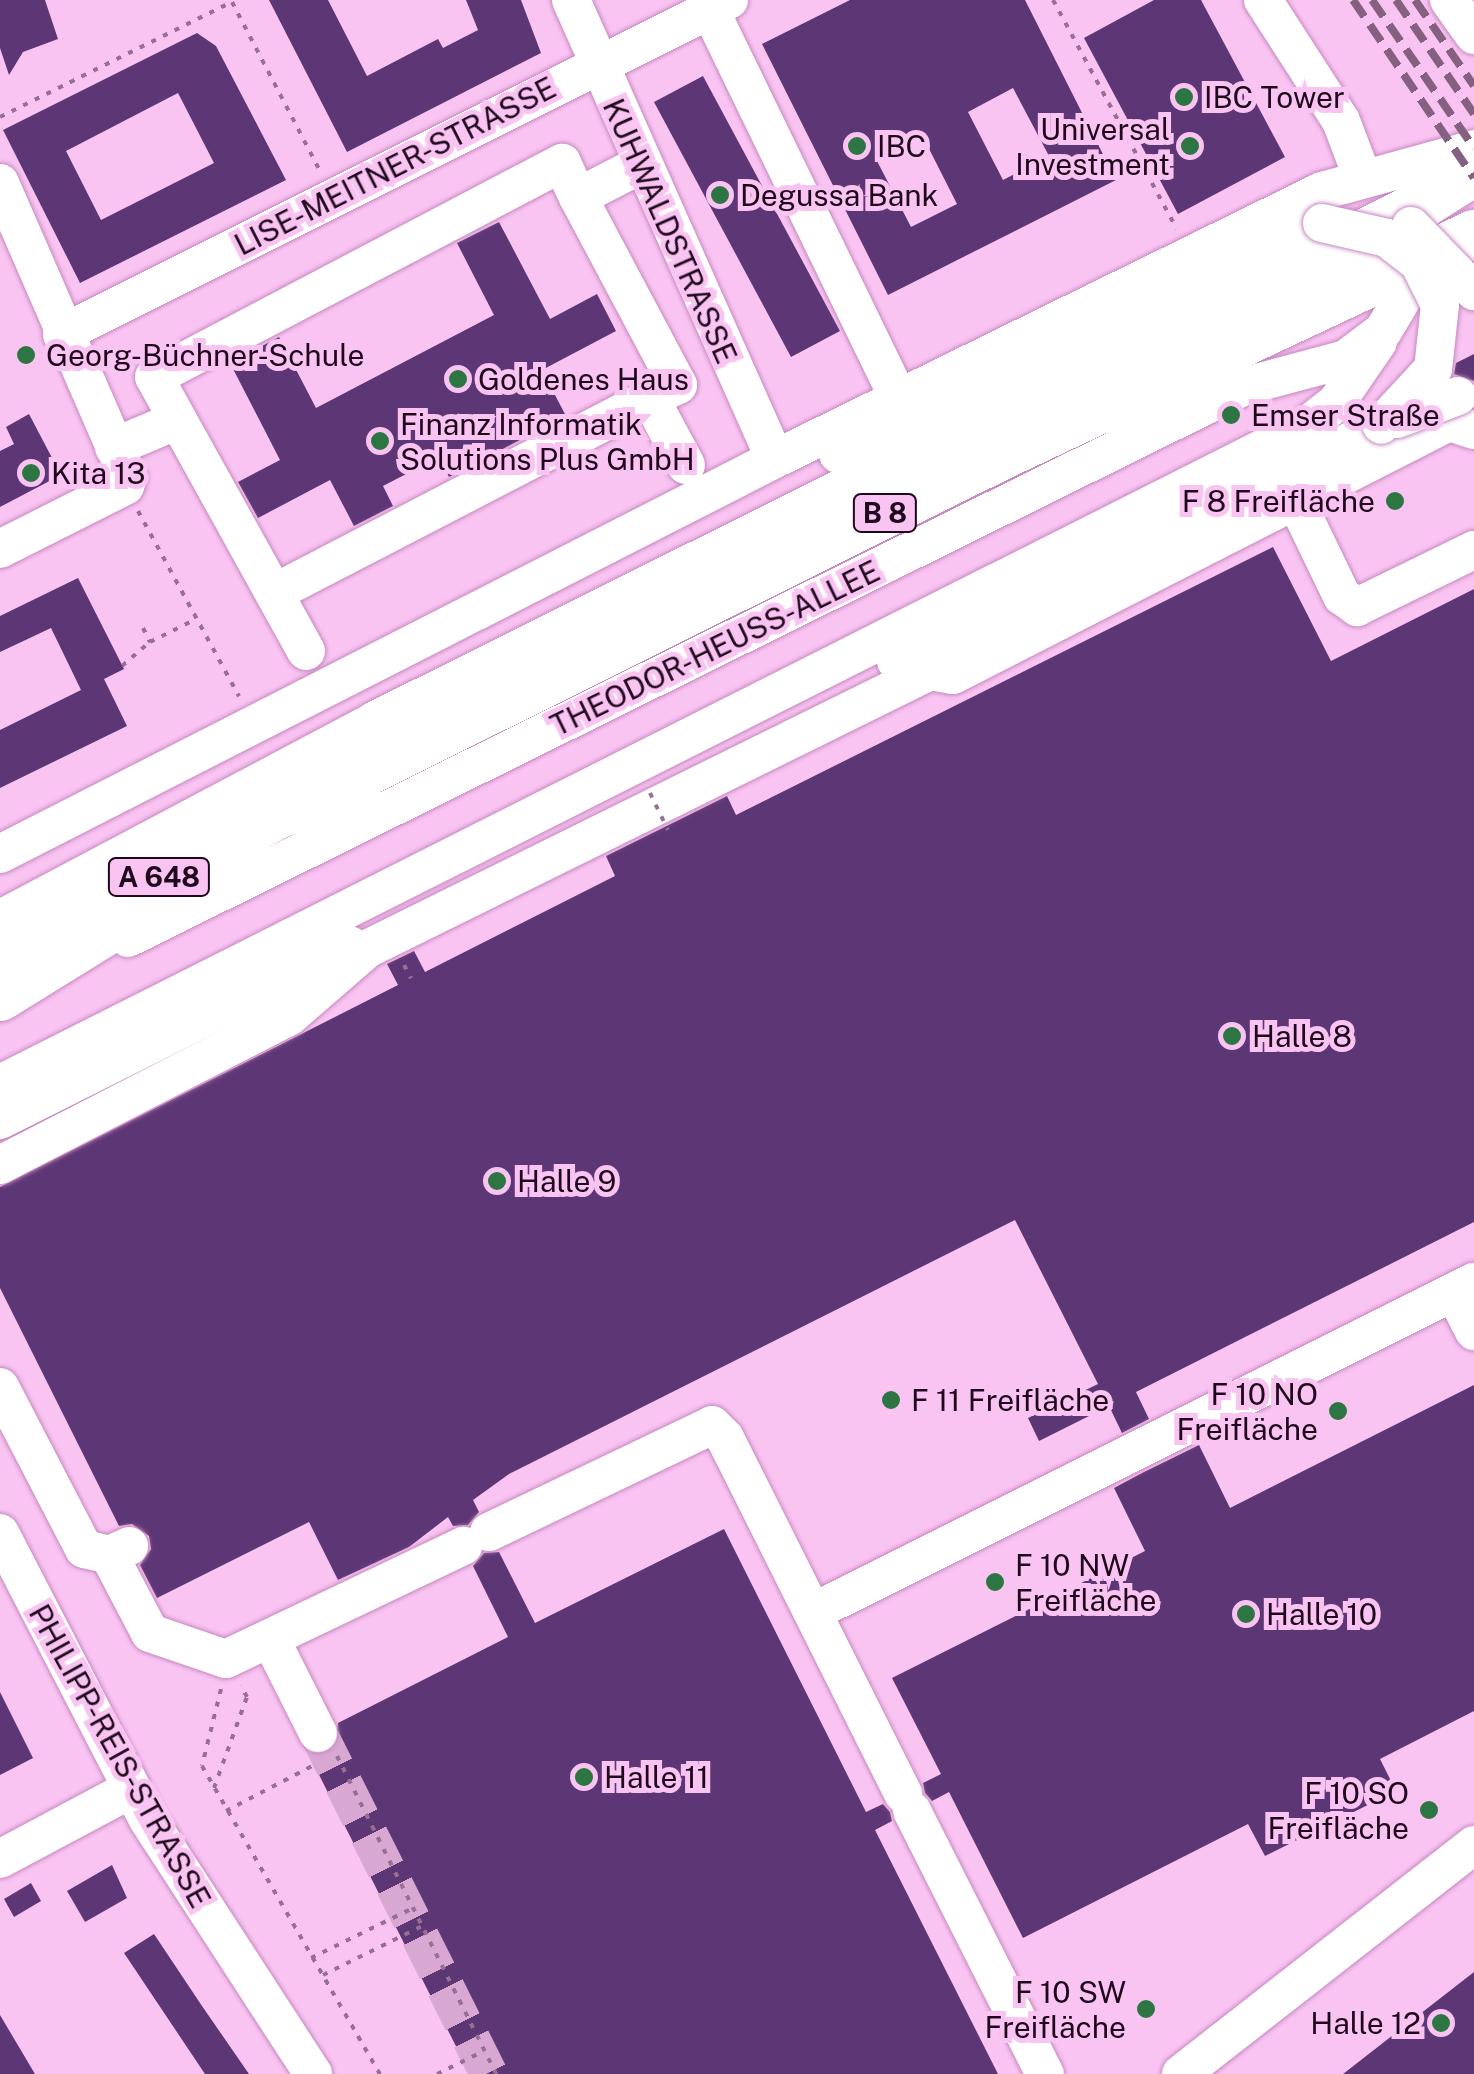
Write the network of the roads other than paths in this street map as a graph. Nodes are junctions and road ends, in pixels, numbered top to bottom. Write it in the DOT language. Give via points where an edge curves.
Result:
graph roads {
  1 [pos="570,0"];
  2 [pos="1262,0"];
  3 [pos="1449,0"];
  4 [pos="720,5"];
  5 [pos="1474,35"];
  6 [pos="594,65"];
  7 [pos="1474,149"];
  8 [pos="640,165"];
  9 [pos="1474,172"];
  10 [pos="1363,179"];
  11 [pos="0,183"];
  12 [pos="578,197"];
  13 [pos="1322,223"];
  14 [pos="1464,238"];
  15 [pos="1474,291"];
  16 [pos="62,334"];
  17 [pos="1346,369"];
  18 [pos="650,398"];
  19 [pos="898,398"];
  20 [pos="933,414"];
  21 [pos="1466,416"];
  22 [pos="178,420"];
  23 [pos="1381,425"];
  24 [pos="114,447"];
  25 [pos="775,459"];
  26 [pos="686,466"];
  27 [pos="1296,501"];
  28 [pos="0,549"];
  29 [pos="1474,550"];
  30 [pos="522,588"];
  31 [pos="274,593"];
  32 [pos="914,643"];
  33 [pos="306,652"];
  34 [pos="498,665"];
  35 [pos="822,689"];
  36 [pos="318,791"];
  37 [pos="0,854"];
  38 [pos="0,926"];
  39 [pos="24,968"];
  40 [pos="0,997"];
  41 [pos="7,1098"];
  42 [pos="0,1165"];
  43 [pos="1464,1287"];
  44 [pos="1474,1331"];
  45 [pos="0,1387"];
  46 [pos="0,1532"];
  47 [pos="813,1612"];
  48 [pos="272,1642"];
  49 [pos="318,1733"];
  50 [pos="131,1789"];
  51 [pos="1474,1845"];
  52 [pos="0,1859"];
  53 [pos="313,2074"];
  54 [pos="1045,2074"];
  55 [pos="1181,2074"];
  1 -- 6 [label="street, KUHWALDSTRASSE"];
  2 -- 10 [label="street" via="1341,121"];
  3 -- 5 [label="street"];
  4 -- 6 [label="street, LISE-MEITNER-STRASSE"];
  4 -- 19 [label="street"];
  6 -- 8 [label="street, KUHWALDSTRASSE"];
  6 -- 16 [label="street, LISE-MEITNER-STRASSE"];
  7 -- 10 [label="street"];
  8 -- 12 [label="street"];
  8 -- 25 [label="street, KUHWALDSTRASSE"];
  9 -- 34 [label="main road, B 8" via="1423,204"];
  10 -- 19 [label="street" via="1322,190"];
  11 -- 16 [label="street"];
  12 -- 18 [label="street" via="678,385"];
  12 -- 22 [label="street" via="562,163 154,377"];
  13 -- 15 [label="street, bridge" via="1347,214 1405,222 1428,237"];
  13 -- 20 [label="street"];
  13 -- 23 [label="street, THEODOR-HEUSS-ALLEE, bridge" via="1387,238 1419,263 1440,306 1433,369"];
  14 -- 17 [label="street, THEODOR-HEUSS-ALLEE" via="1410,286 1384,331"];
  14 -- 36 [label="main road, THEODOR-HEUSS-ALLEE / B 8"];
  16 -- 24 [label="street"];
  17 -- 21 [label="street"];
  17 -- 32 [label="street, THEODOR-HEUSS-ALLEE" via="1305,427"];
  17 -- 39 [label="street, THEODOR-HEUSS-ALLEE" via="1245,386"];
  18 -- 26 [label="street"];
  18 -- 31 [label="street"];
  19 -- 25 [label="street"];
  20 -- 30 [label="street"];
  20 -- 34 [label="street"];
  21 -- 23 [label="street, bridge"];
  21 -- 27 [label="street"];
  22 -- 24 [label="street"];
  22 -- 31 [label="street"];
  23 -- 32 [label="street, THEODOR-HEUSS-ALLEE"];
  24 -- 28 [label="street" via="128,477 124,486"];
  25 -- 30 [label="street"];
  27 -- 29 [label="street" via="1342,596 1357,607"];
  27 -- 42 [label="street" via="1238,548 977,680 930,671 367,949 290,1016"];
  30 -- 37 [label="street"];
  31 -- 33 [label="street"];
  32 -- 35 [label="street, THEODOR-HEUSS-ALLEE"];
  32 -- 35 [label="street, THEODOR-HEUSS-ALLEE"];
  34 -- 38 [label="main road, B 8"];
  35 -- 41 [label="street, THEODOR-HEUSS-ALLEE"];
  35 -- 41 [label="street" via="650,794"];
  36 -- 39 [label="highway, THEODOR-HEUSS-ALLEE / A 648"];
  39 -- 40 [label="main road, THEODOR-HEUSS-ALLEE"];
  43 -- 44 [label="street"];
  43 -- 47 [label="street"];
  45 -- 48 [label="street" via="75,1538 84,1549 119,1550 150,1633 226,1659"];
  46 -- 50 [label="street, PHILIPP-REIS-STRASSE"];
  47 -- 48 [label="street" via="725,1438 712,1426"];
  47 -- 54 [label="street"];
  48 -- 49 [label="street"];
  50 -- 52 [label="street"];
  50 -- 53 [label="street, PHILIPP-REIS-STRASSE"];
  51 -- 55 [label="street"];
}
